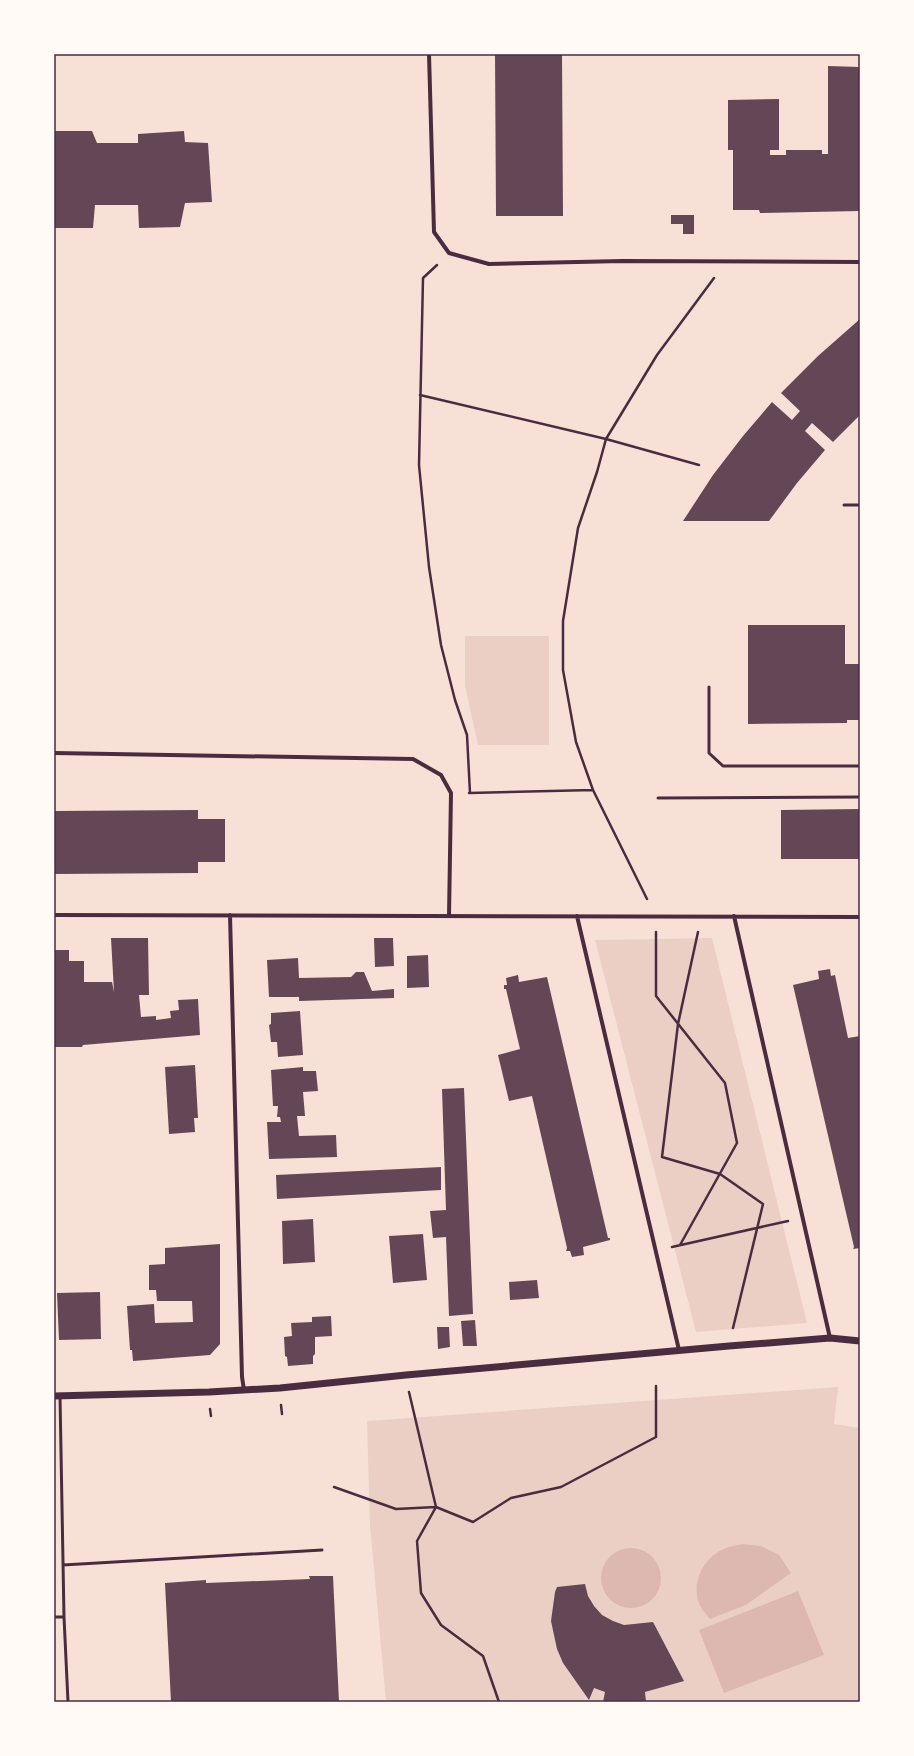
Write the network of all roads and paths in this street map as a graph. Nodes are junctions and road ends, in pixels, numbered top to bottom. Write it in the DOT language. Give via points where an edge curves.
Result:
graph roads {
  1 [pos="429,54"];
  2 [pos="449,253"];
  3 [pos="726,262"];
  4 [pos="860,262"];
  5 [pos="420,396"];
  6 [pos="606,439"];
  7 [pos="699,465"];
  8 [pos="844,505"];
  9 [pos="860,505"];
  10 [pos="710,687"];
  11 [pos="54,753"];
  12 [pos="860,766"];
  13 [pos="593,790"];
  14 [pos="452,793"];
  15 [pos="470,793"];
  16 [pos="860,797"];
  17 [pos="658,798"];
  18 [pos="54,915"];
  19 [pos="230,915"];
  20 [pos="449,916"];
  21 [pos="577,916"];
  22 [pos="656,916"];
  23 [pos="701,916"];
  24 [pos="734,916"];
  25 [pos="860,917"];
  26 [pos="678,1024"];
  27 [pos="720,1174"];
  28 [pos="802,1217"];
  29 [pos="757,1228"];
  30 [pos="680,1245"];
  31 [pos="656,1251"];
  32 [pos="830,1338"];
  33 [pos="860,1341"];
  34 [pos="729,1346"];
  35 [pos="679,1350"];
  36 [pos="406,1375"];
  37 [pos="656,1386"];
  38 [pos="244,1390"];
  39 [pos="57,1396"];
  40 [pos="334,1487"];
  41 [pos="436,1507"];
  42 [pos="322,1550"];
  43 [pos="63,1565"];
  44 [pos="54,1617"];
  45 [pos="64,1617"];
  46 [pos="68,1702"];
  47 [pos="499,1702"];
  1 -- 2 [label="street" via="434,232"];
  2 -- 3 [label="street" via="489,264"];
  2 -- 5 [label="path" via="423,278"];
  3 -- 4 [label="street"];
  3 -- 6 [label="path" via="657,356"];
  5 -- 6 [label="path"];
  5 -- 15 [label="path" via="419,465 429,568 441,645 467,735"];
  6 -- 7 [label="path"];
  6 -- 13 [label="path" via="578,528 563,621 562,670 576,742"];
  8 -- 9 [label="lane"];
  10 -- 12 [label="lane" via="710,753 723,766"];
  11 -- 14 [label="street" via="413,759 441,775"];
  13 -- 15 [label="path"];
  13 -- 22 [label="path"];
  14 -- 15 [label="path"];
  14 -- 20 [label="street"];
  16 -- 17 [label="lane"];
  18 -- 19 [label="street"];
  19 -- 20 [label="street"];
  19 -- 38 [label="street"];
  20 -- 21 [label="street"];
  21 -- 22 [label="street"];
  21 -- 31 [label="street"];
  22 -- 23 [label="street"];
  22 -- 26 [label="path" via="656,996"];
  23 -- 24 [label="street"];
  23 -- 26 [label="path"];
  24 -- 25 [label="street"];
  24 -- 28 [label="street"];
  26 -- 27 [label="path" via="725,1083 737,1143"];
  26 -- 27 [label="path" via="662,1157"];
  27 -- 29 [label="path" via="763,1204"];
  27 -- 30 [label="path"];
  28 -- 29 [label="path"];
  28 -- 32 [label="street"];
  29 -- 30 [label="path"];
  29 -- 34 [label="path"];
  30 -- 31 [label="path"];
  31 -- 35 [label="street"];
  32 -- 33 [label="street"];
  32 -- 34 [label="street"];
  34 -- 35 [label="street"];
  35 -- 36 [label="street"];
  36 -- 38 [label="street"];
  36 -- 41 [label="path"];
  37 -- 41 [label="path" via="656,1437 561,1487 511,1498 474,1522"];
  38 -- 39 [label="street"];
  39 -- 43 [label="lane"];
  40 -- 41 [label="path" via="396,1509"];
  41 -- 47 [label="path" via="417,1541 421,1593 441,1625 483,1656"];
  42 -- 43 [label="lane"];
  43 -- 45 [label="lane"];
  44 -- 45 [label="lane"];
  45 -- 46 [label="lane"];
}
